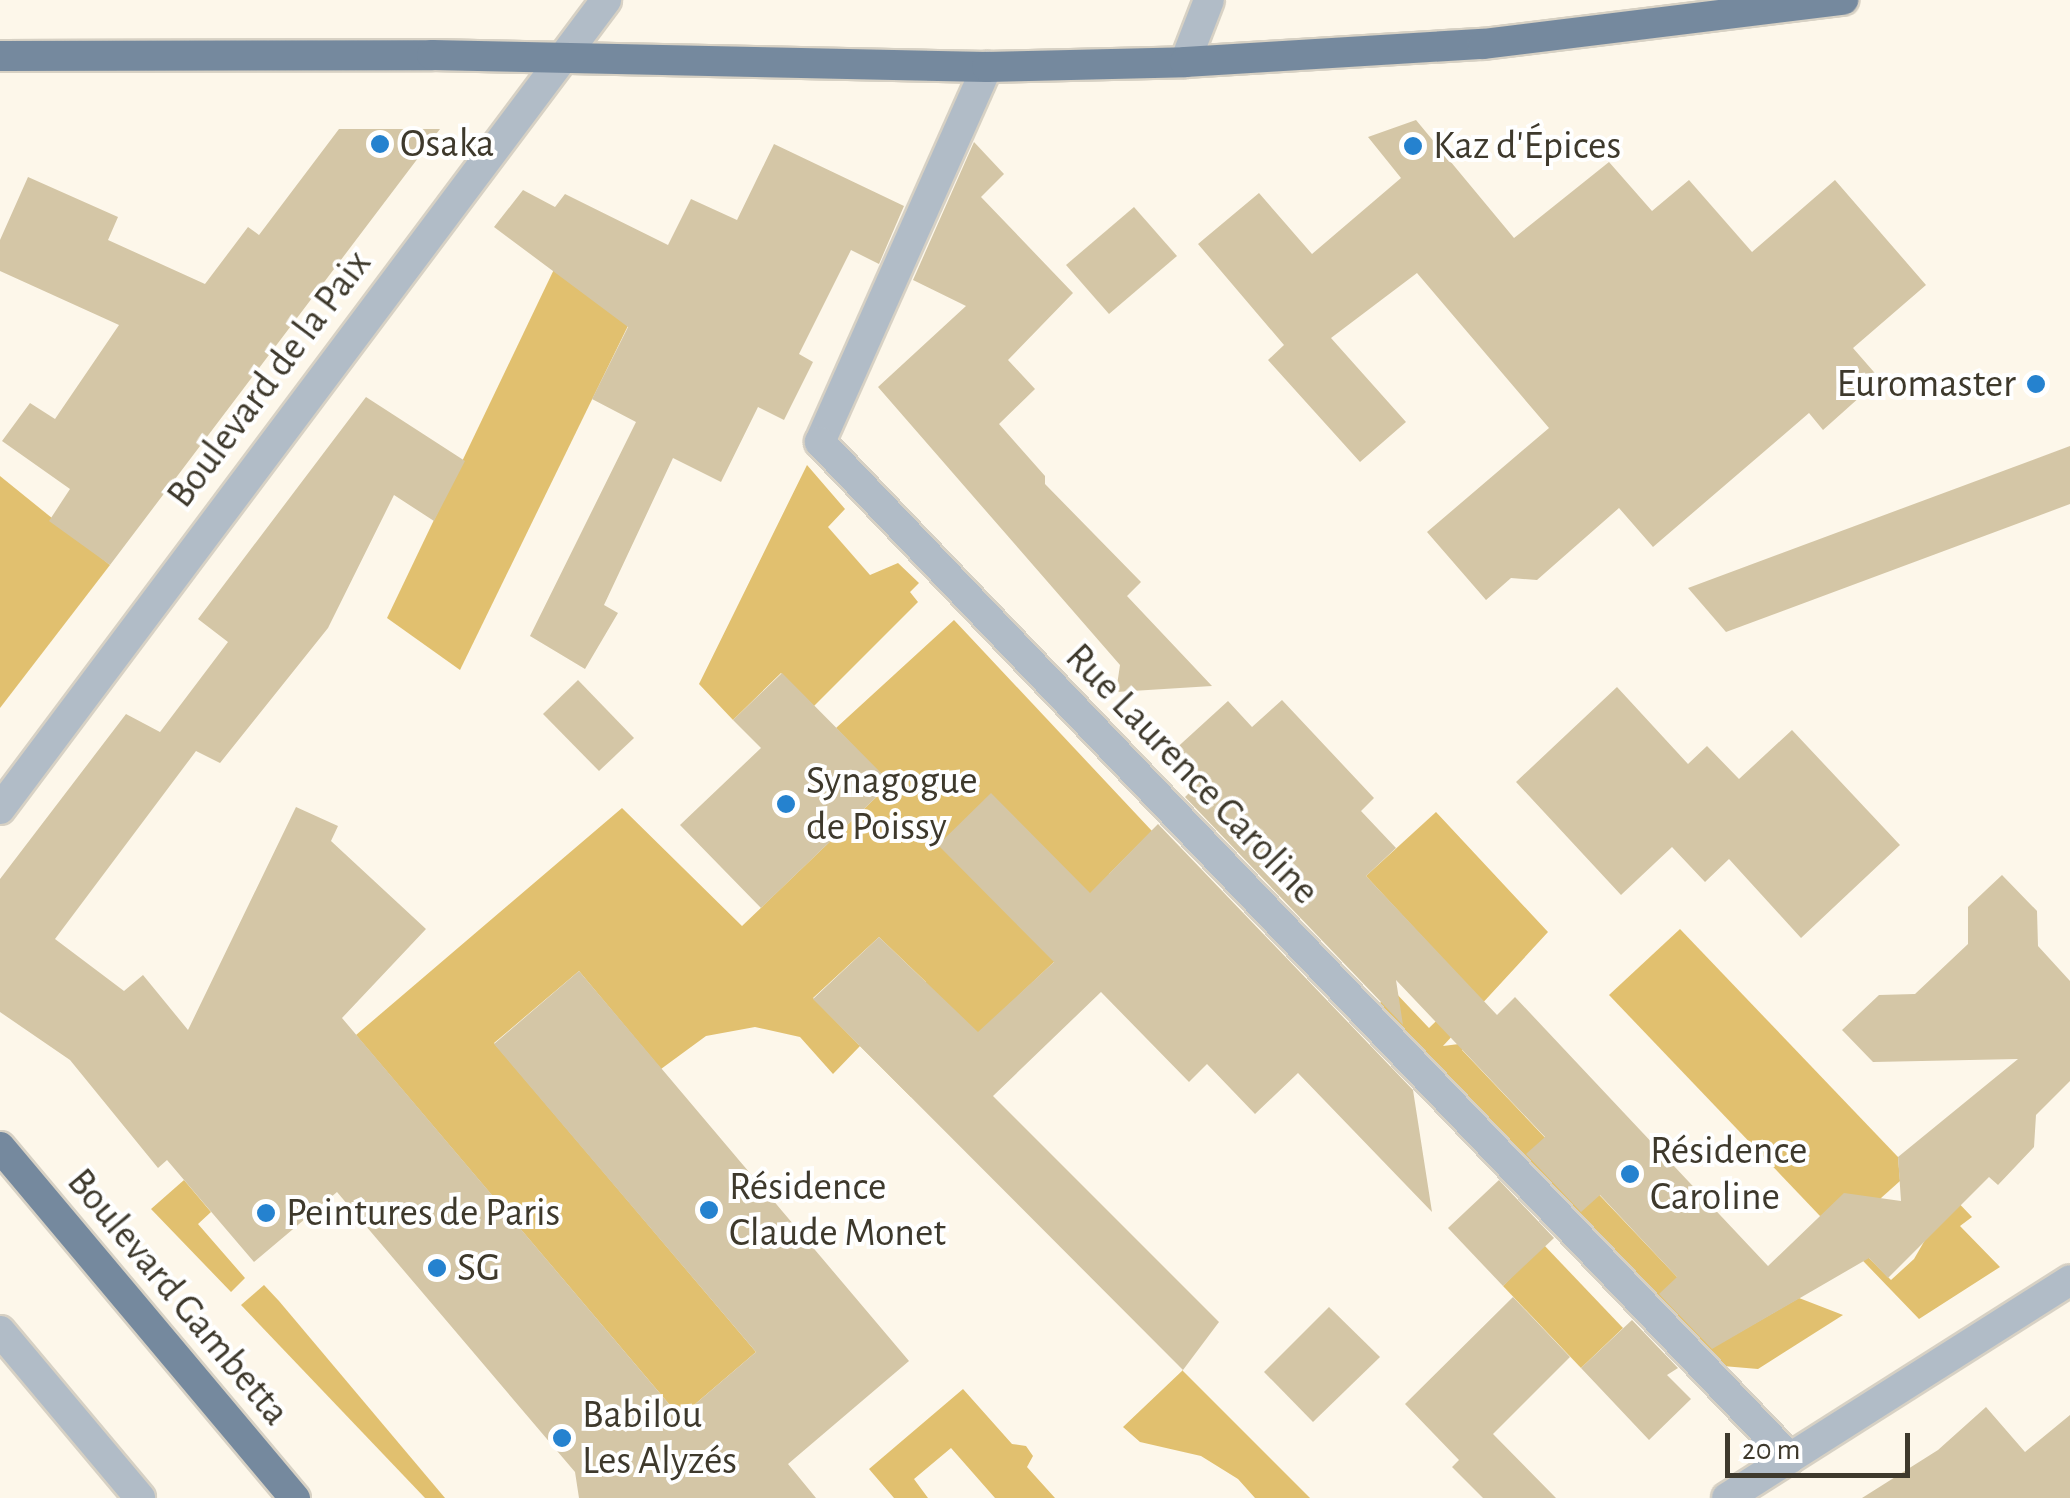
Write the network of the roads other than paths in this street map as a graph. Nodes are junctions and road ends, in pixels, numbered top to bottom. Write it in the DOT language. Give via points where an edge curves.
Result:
graph roads {
  1 [pos="606,0"];
  2 [pos="1210,0"];
  3 [pos="1842,0"];
  4 [pos="0,56"];
  5 [pos="557,59"];
  6 [pos="1185,62"];
  7 [pos="987,67"];
  8 [pos="0,809"];
  9 [pos="0,1147"];
  10 [pos="2070,1280"];
  11 [pos="0,1331"];
  12 [pos="1790,1458"];
  13 [pos="140,1498"];
  14 [pos="295,1498"];
  15 [pos="1727,1498"];
  1 -- 5 [label="street, Boulevard de la Paix"];
  2 -- 6 [label="street"];
  3 -- 6 [label="main road" via="1483,44"];
  4 -- 5 [label="main road"];
  5 -- 7 [label="main road"];
  5 -- 8 [label="street, Boulevard de la Paix"];
  6 -- 7 [label="main road"];
  7 -- 12 [label="street, Rue Laurence Caroline" via="820,442"];
  9 -- 14 [label="main road, Boulevard Gambetta"];
  10 -- 12 [label="street"];
  11 -- 13 [label="street"];
  12 -- 15 [label="street"];
}
